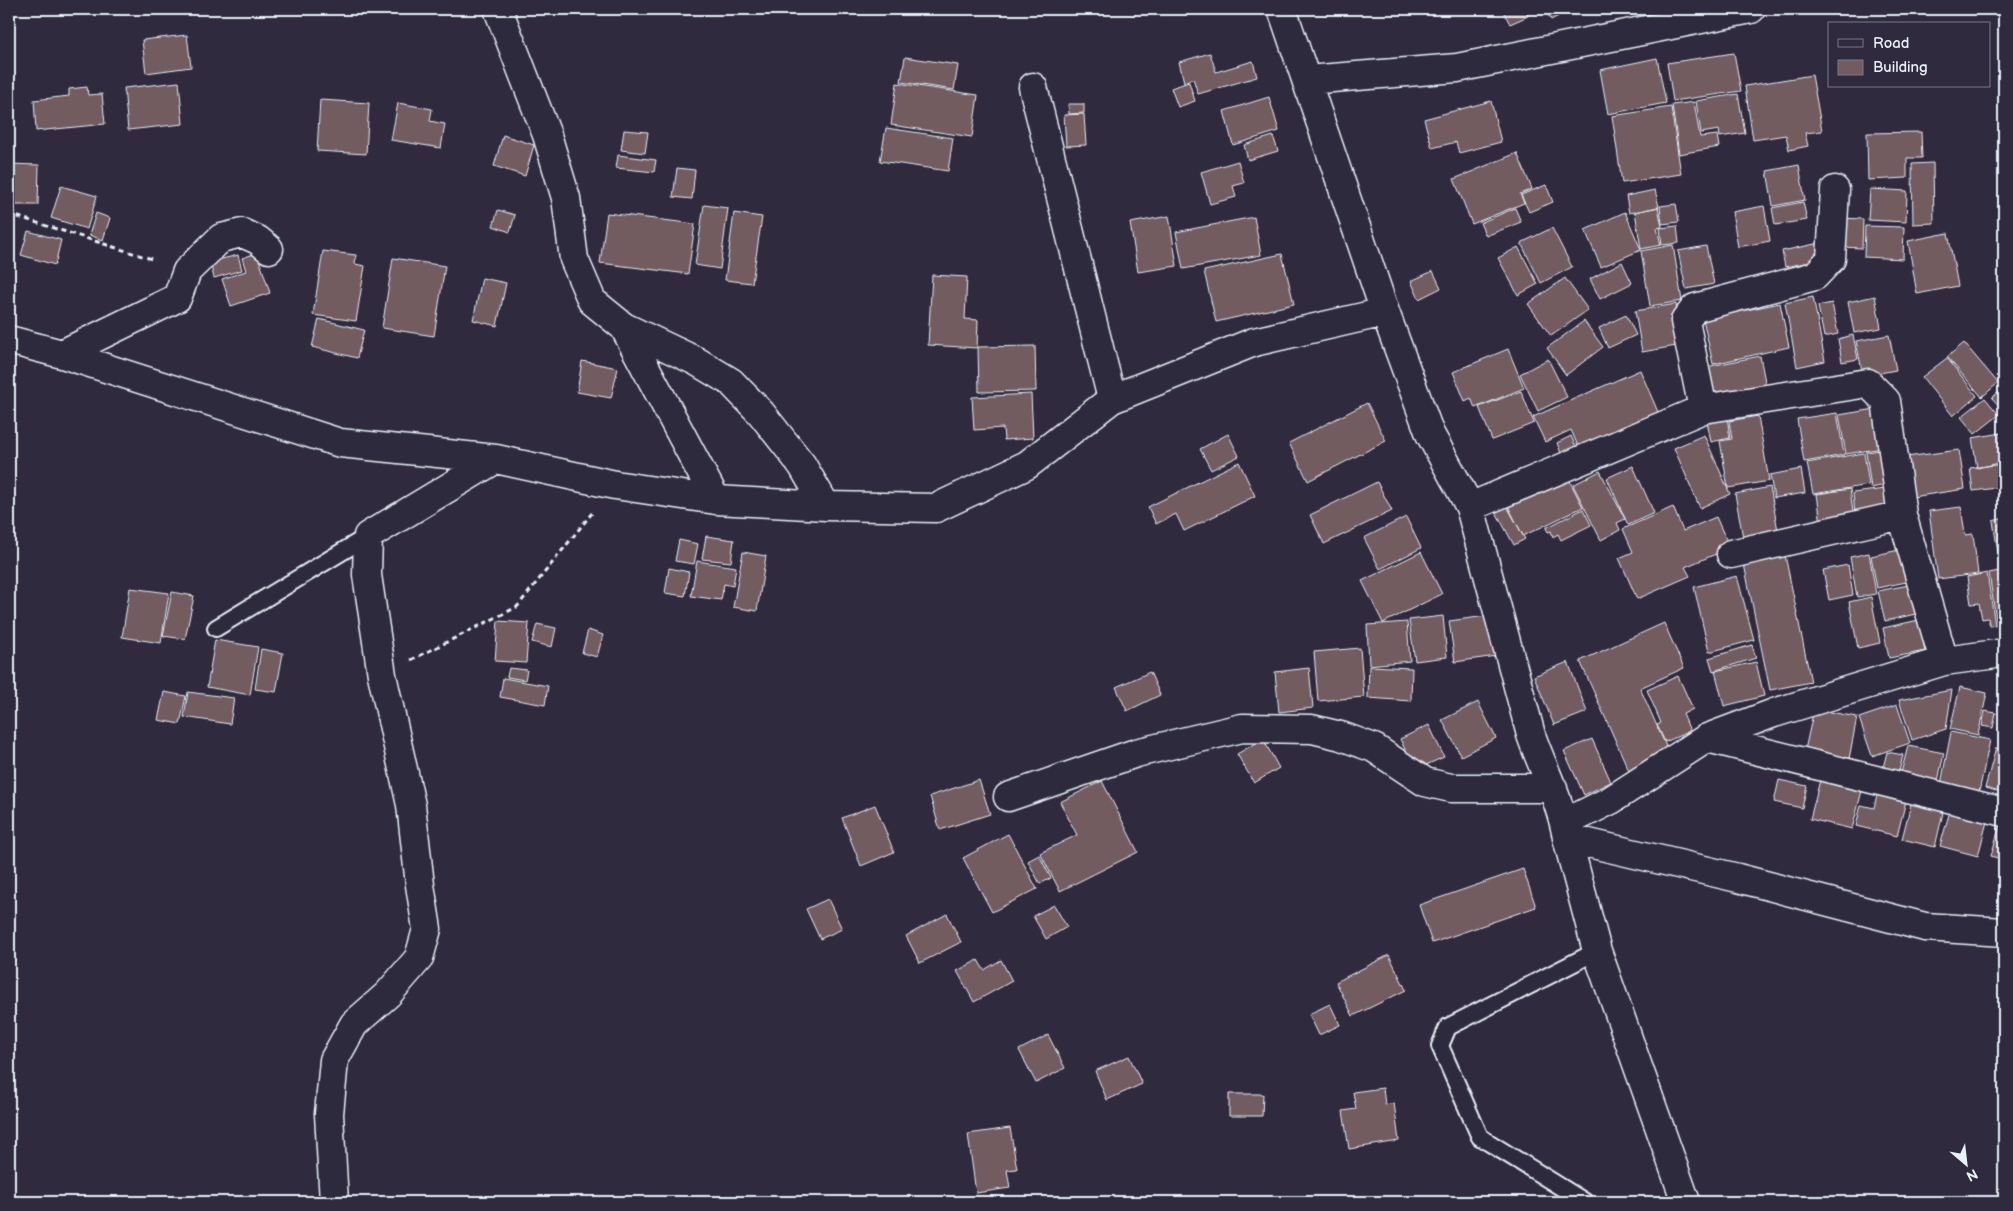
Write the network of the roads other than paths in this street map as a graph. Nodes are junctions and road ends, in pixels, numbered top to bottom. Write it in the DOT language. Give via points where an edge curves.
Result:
graph roads {
  1 [pos="498,9"];
  2 [pos="1282,9"];
  3 [pos="1751,9"];
  4 [pos="1307,80"];
  5 [pos="1033,87"];
  6 [pos="1835,190"];
  7 [pos="269,249"];
  8 [pos="1385,312"];
  9 [pos="624,327"];
  10 [pos="9,340"];
  11 [pos="62,354"];
  12 [pos="1112,399"];
  13 [pos="1703,409"];
  14 [pos="496,459"];
  15 [pos="716,500"];
  16 [pos="826,506"];
  17 [pos="1470,507"];
  18 [pos="1902,515"];
  19 [pos="368,536"];
  20 [pos="1731,554"];
  21 [pos="216,628"];
  22 [pos="2004,653"];
  23 [pos="1944,661"];
  24 [pos="1707,738"];
  25 [pos="1554,788"];
  26 [pos="1008,798"];
  27 [pos="2004,812"];
  28 [pos="1566,831"];
  29 [pos="2004,932"];
  30 [pos="1597,951"];
  31 [pos="334,1202"];
  32 [pos="1585,1202"];
  33 [pos="1686,1202"];
  1 -- 9 [label="street" via="547,135 566,198 574,259 592,301"];
  2 -- 4 [label="street"];
  3 -- 4 [label="street" via="1456,68"];
  4 -- 8 [label="street"];
  5 -- 12 [label="street"];
  6 -- 13 [label="street" via="1831,259 1815,276 1695,308 1685,321"];
  7 -- 11 [label="street" via="242,233 220,238 187,271 177,298"];
  8 -- 12 [label="street" via="1254,342"];
  8 -- 17 [label="street" via="1430,434"];
  9 -- 15 [label="street"];
  9 -- 16 [label="street" via="732,382 802,465"];
  10 -- 11 [label="street"];
  11 -- 14 [label="street" via="340,443"];
  12 -- 16 [label="street" via="1027,464 936,508"];
  13 -- 17 [label="street"];
  13 -- 18 [label="street" via="1868,383 1886,401"];
  14 -- 15 [label="street" via="615,485"];
  14 -- 19 [label="street"];
  15 -- 16 [label="street"];
  17 -- 25 [label="street" via="1531,735 1540,764"];
  18 -- 20 [label="street"];
  18 -- 23 [label="street"];
  19 -- 21 [label="lane"];
  19 -- 31 [label="street" via="367,575 382,675 411,805 427,929 418,958 388,994 354,1024 334,1060 329,1114"];
  22 -- 23 [label="street"];
  23 -- 24 [label="street" via="1774,713"];
  24 -- 27 [label="street"];
  24 -- 28 [label="street"];
  25 -- 26 [label="street" via="1451,788 1425,782 1374,748 1341,736 1312,729 1242,728 1136,753"];
  25 -- 28 [label="street"];
  28 -- 29 [label="street" via="1925,927"];
  28 -- 30 [label="street"];
  30 -- 32 [label="lane" via="1448,1027 1440,1046 1480,1137"];
  30 -- 33 [label="street"];
}
